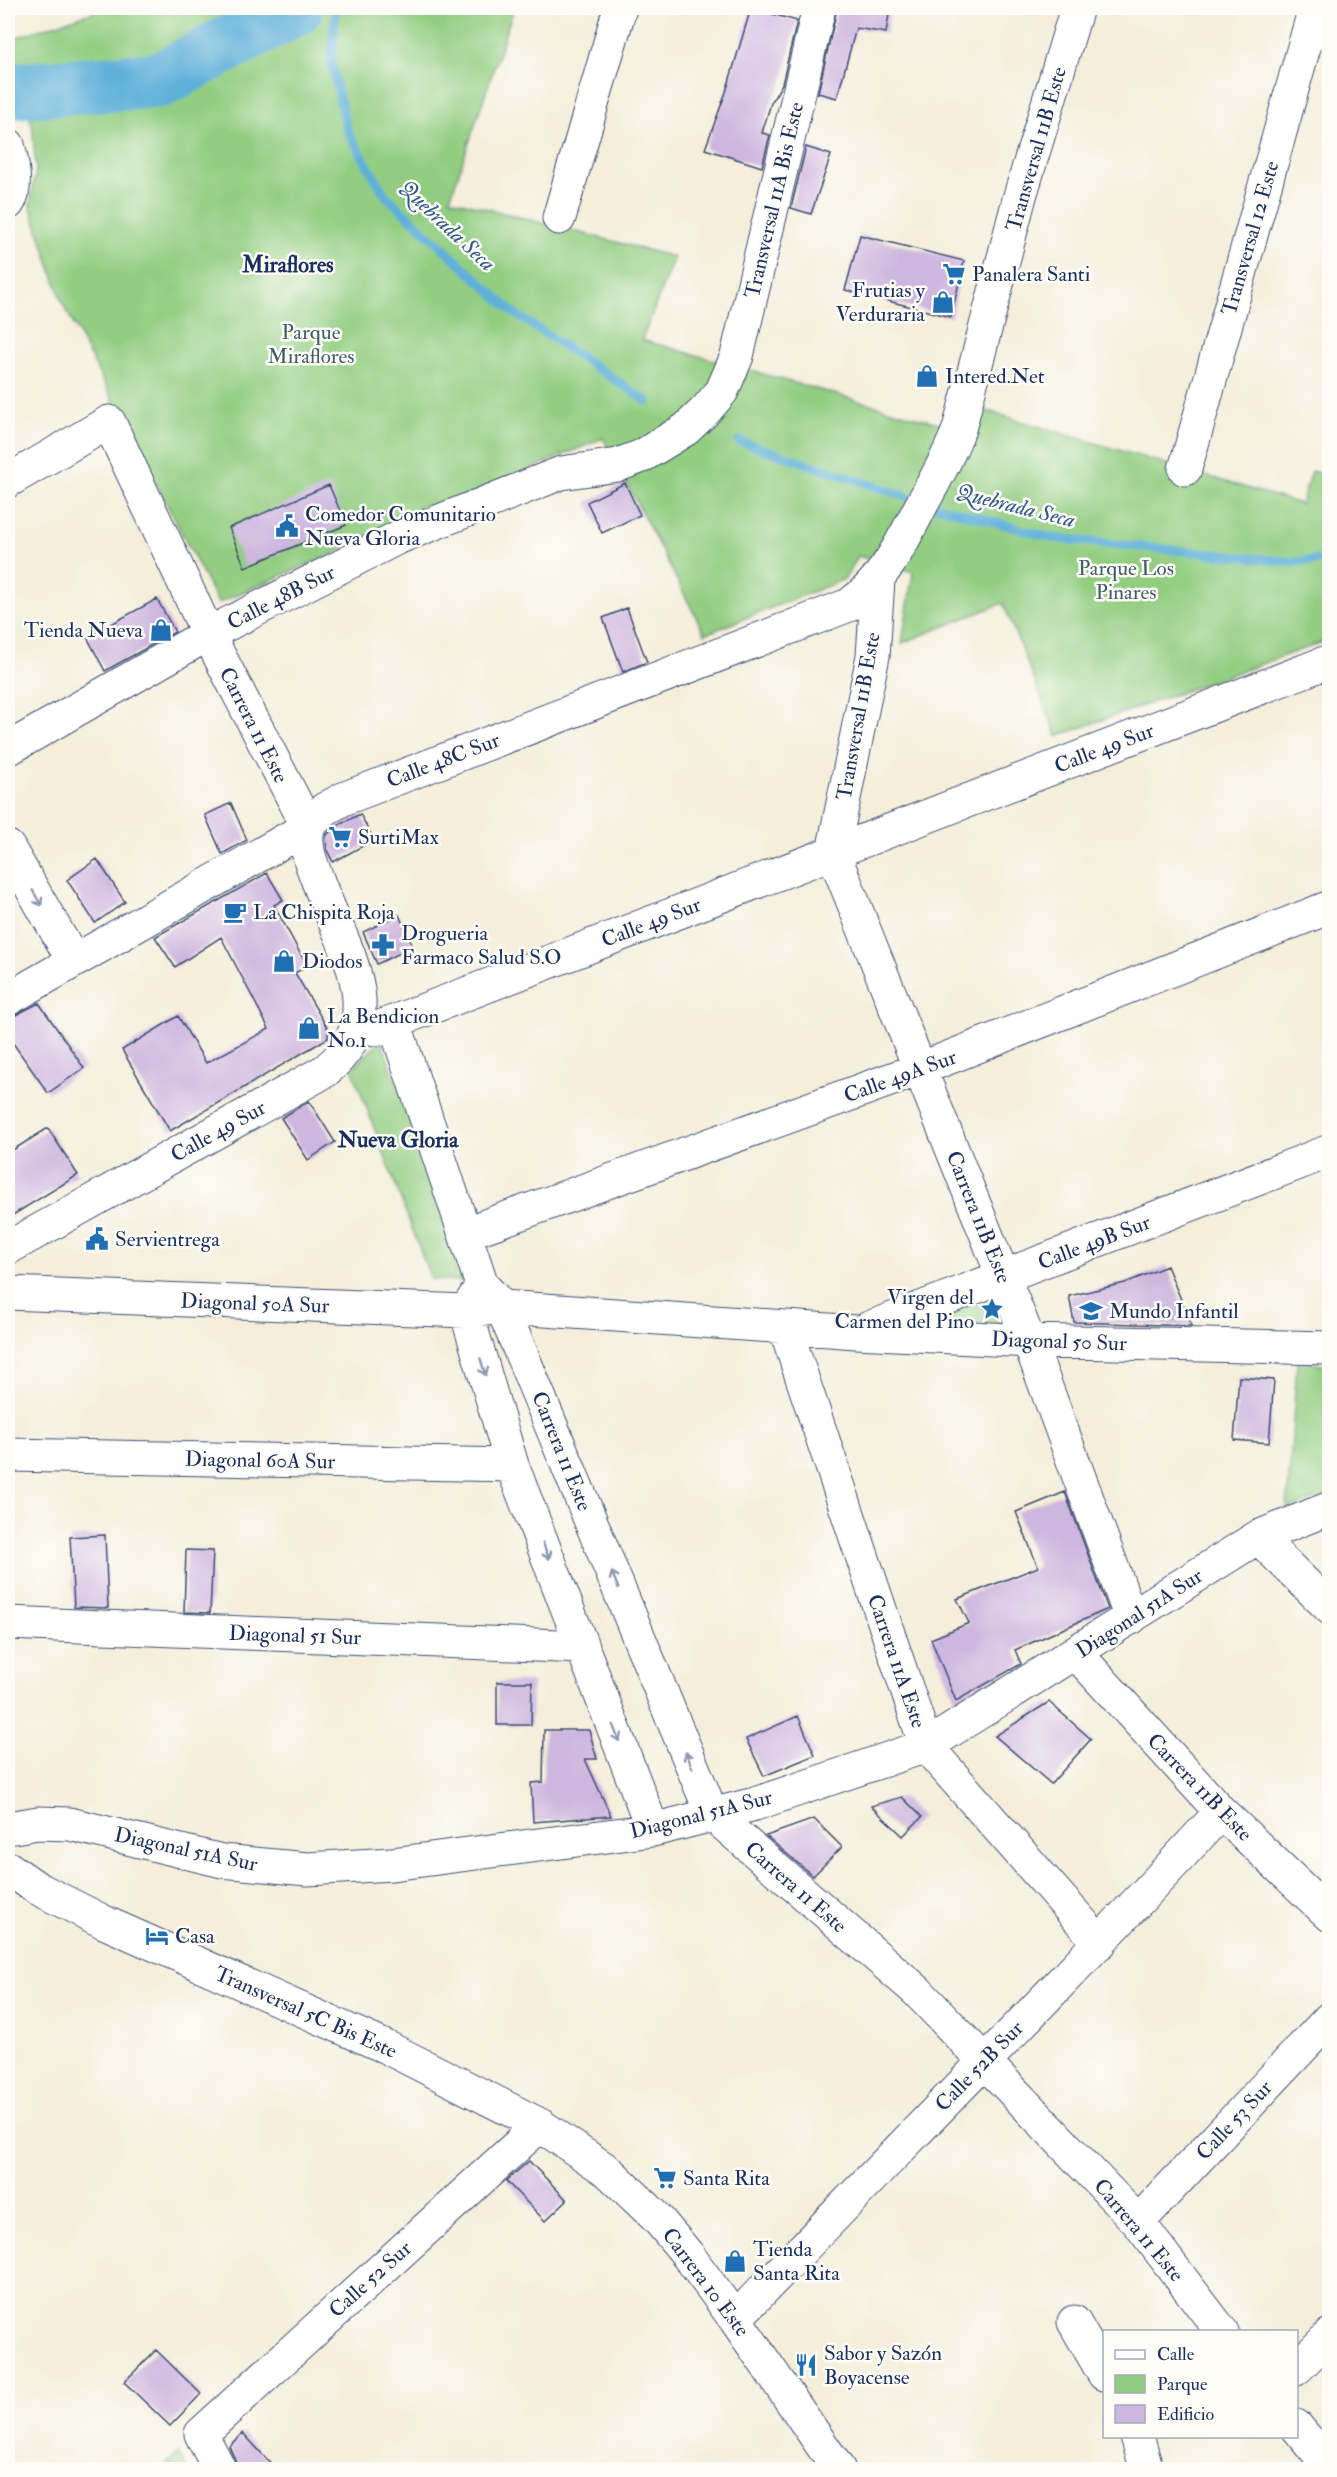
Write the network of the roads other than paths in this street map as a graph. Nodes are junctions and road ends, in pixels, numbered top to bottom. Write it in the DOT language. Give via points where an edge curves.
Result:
graph roads {
  1 [pos="620,8"];
  2 [pos="819,8"];
  3 [pos="1077,8"];
  4 [pos="1315,8"];
  5 [pos="8,145"];
  6 [pos="10,190"];
  7 [pos="559,219"];
  8 [pos="722,391"];
  9 [pos="1185,469"];
  10 [pos="8,481"];
  11 [pos="886,568"];
  12 [pos="207,634"];
  13 [pos="1329,662"];
  14 [pos="8,749"];
  15 [pos="308,828"];
  16 [pos="8,847"];
  17 [pos="833,852"];
  18 [pos="1329,907"];
  19 [pos="73,960"];
  20 [pos="8,999"];
  21 [pos="394,1022"];
  22 [pos="354,1037"];
  23 [pos="920,1069"];
  24 [pos="1329,1151"];
  25 [pos="466,1233"];
  26 [pos="8,1248"];
  27 [pos="1003,1276"];
  28 [pos="8,1293"];
  29 [pos="484,1301"];
  30 [pos="785,1327"];
  31 [pos="857,1332"];
  32 [pos="1029,1341"];
  33 [pos="1329,1348"];
  34 [pos="8,1455"];
  35 [pos="512,1465"];
  36 [pos="1329,1508"];
  37 [pos="1258,1537"];
  38 [pos="1329,1608"];
  39 [pos="1131,1618"];
  40 [pos="8,1623"];
  41 [pos="583,1647"];
  42 [pos="1076,1653"];
  43 [pos="926,1746"];
  44 [pos="1221,1812"];
  45 [pos="712,1814"];
  46 [pos="8,1828"];
  47 [pos="653,1830"];
  48 [pos="8,1868"];
  49 [pos="1329,1915"];
  50 [pos="1101,1943"];
  51 [pos="1329,2018"];
  52 [pos="983,2061"];
  53 [pos="540,2124"];
  54 [pos="1137,2222"];
  55 [pos="735,2319"];
  56 [pos="1074,2322"];
  57 [pos="1221,2330"];
  58 [pos="1329,2335"];
  59 [pos="1298,2367"];
  60 [pos="1103,2372"];
  61 [pos="1298,2428"];
  62 [pos="1138,2438"];
  63 [pos="1329,2467"];
  64 [pos="220,2469"];
  65 [pos="839,2469"];
  66 [pos="1147,2469"];
  1 -- 7 [label="street"];
  2 -- 8 [label="street, Transversal 11A Bis Este" via="737,357"];
  3 -- 11 [label="street, Transversal 11B Este" via="1020,196 967,405 951,450"];
  4 -- 9 [label="street, Transversal 12 Este"];
  5 -- 6 [label="street"];
  8 -- 12 [label="street, Calle 48B Sur" via="686,429 642,456 618,465 561,473 407,534"];
  10 -- 12 [label="street, Carrera 11 Este" via="109,422"];
  11 -- 15 [label="street, Calle 48C Sur" via="849,604 343,799 325,809"];
  11 -- 17 [label="street, Transversal 11B Este" via="873,656"];
  12 -- 14 [label="street, Calle 48B Sur"];
  12 -- 15 [label="street, Carrera 11 Este"];
  13 -- 17 [label="street, Calle 49 Sur"];
  15 -- 19 [label="street, Calle 48C Sur"];
  15 -- 22 [label="street, Carrera 11 Este" via="310,860 360,989 360,1020"];
  16 -- 19 [label="street, one-way"];
  17 -- 21 [label="street, Calle 49 Sur"];
  17 -- 23 [label="street, Carrera 11B Este"];
  18 -- 23 [label="street, Calle 49A Sur"];
  19 -- 20 [label="street, Calle 48C Sur"];
  21 -- 22 [label="street, Calle 49 Sur"];
  21 -- 25 [label="street, Carrera 11 Este"];
  22 -- 26 [label="street, Calle 49 Sur" via="347,1050 325,1071"];
  23 -- 25 [label="street, Calle 49A Sur"];
  23 -- 27 [label="street, Carrera 11B Este"];
  24 -- 27 [label="street, Calle 49B Sur"];
  25 -- 29 [label="street, Carrera 11 Este"];
  27 -- 31 [label="street, Calle 49B Sur"];
  27 -- 32 [label="street, Carrera 11B Este"];
  28 -- 29 [label="street, Diagonal 50A Sur"];
  29 -- 30 [label="street, Diagonal 50 Sur"];
  29 -- 35 [label="street, one-way"];
  45 -- 29 [label="street, Carrera 11 Este, one-way"];
  30 -- 31 [label="street, Diagonal 50 Sur"];
  30 -- 43 [label="street, Carrera 11A Este"];
  31 -- 32 [label="street, Diagonal 50 Sur"];
  32 -- 33 [label="street, Diagonal 50 Sur"];
  32 -- 39 [label="street, Carrera 11B Este"];
  34 -- 35 [label="street, Diagonal 60A Sur"];
  35 -- 41 [label="street, one-way"];
  36 -- 37 [label="street, Diagonal 51A Sur"];
  37 -- 38 [label="street"];
  37 -- 39 [label="street, Diagonal 51A Sur"];
  39 -- 42 [label="street, Diagonal 51A Sur"];
  40 -- 41 [label="street, Diagonal 51 Sur"];
  41 -- 47 [label="street, one-way"];
  42 -- 43 [label="street, Diagonal 51A Sur"];
  42 -- 44 [label="street, Carrera 11B Este"];
  43 -- 45 [label="street, Diagonal 51A Sur" via="754,1804"];
  43 -- 50 [label="street, Carrera 11A Este"];
  44 -- 49 [label="street, Carrera 11B Este"];
  44 -- 50 [label="street, Calle 52B Sur"];
  45 -- 47 [label="street, Diagonal 51A Sur"];
  45 -- 52 [label="street, Carrera 11 Este" via="917,1991"];
  46 -- 47 [label="street, Diagonal 51A Sur" via="38,1823 70,1824 222,1861 307,1869 392,1864"];
  48 -- 53 [label="street, Transversal 5C Bis Este" via="37,1888 104,1922 386,2047"];
  50 -- 52 [label="street, Calle 52B Sur"];
  51 -- 54 [label="street, Calle 53 Sur"];
  52 -- 54 [label="street, Carrera 11 Este"];
  52 -- 55 [label="street, Calle 52B Sur"];
  53 -- 55 [label="street, Carrera 10 Este" via="609,2172 637,2197"];
  53 -- 64 [label="street, Calle 52 Sur" via="201,2434"];
  54 -- 57 [label="street, Carrera 11 Este"];
  55 -- 65 [label="street, Carrera 10 Este"];
  56 -- 60 [label="street"];
  58 -- 59 [label="street"];
  61 -- 63 [label="street"];
  62 -- 66 [label="street"];
}
